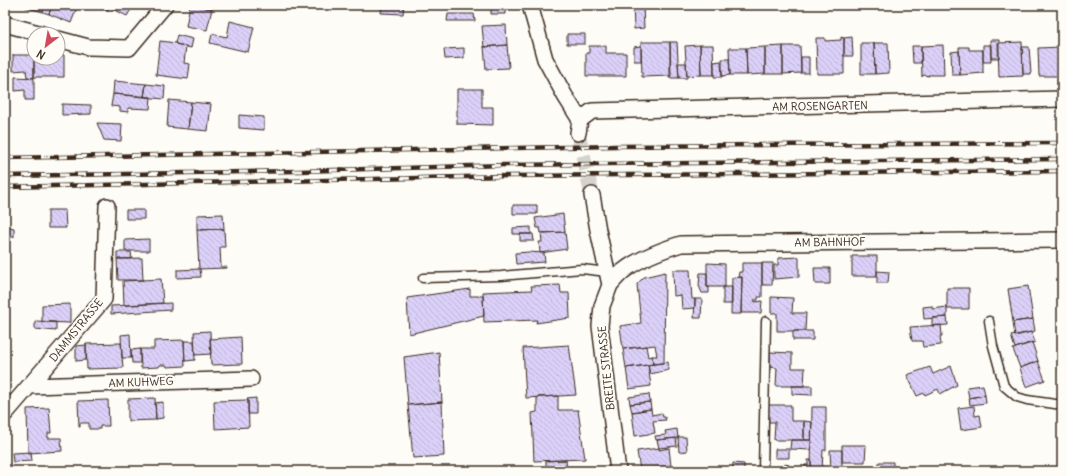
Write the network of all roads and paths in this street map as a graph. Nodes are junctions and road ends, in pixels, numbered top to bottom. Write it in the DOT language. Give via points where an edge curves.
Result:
graph roads {
  1 [pos="165,5"];
  2 [pos="530,5"];
  3 [pos="5,24"];
  4 [pos="26,30"];
  5 [pos="66,40"];
  6 [pos="1062,100"];
  7 [pos="592,195"];
  8 [pos="107,206"];
  9 [pos="1062,240"];
  10 [pos="423,278"];
  11 [pos="609,278"];
  12 [pos="766,321"];
  13 [pos="989,321"];
  14 [pos="251,379"];
  15 [pos="30,386"];
  16 [pos="1062,405"];
  17 [pos="5,414"];
  18 [pos="618,471"];
  19 [pos="763,471"];
  1 -- 5 [label="street" via="129,48 88,47"];
  2 -- 6 [label="street, AM ROSENGARTEN" via="545,59 579,126 592,111"];
  3 -- 4 [label="street"];
  7 -- 11 [label="street"];
  8 -- 15 [label="street, DAMMSTRASSE" via="104,299"];
  9 -- 11 [label="street, AM BAHNHOF" via="681,244 635,263"];
  10 -- 11 [label="lane" via="582,270"];
  11 -- 18 [label="street, BREITE STRASSE" via="600,326"];
  12 -- 19 [label="lane"];
  13 -- 16 [label="lane" via="1004,386 1017,397"];
  14 -- 15 [label="street, AM KUHWEG"];
  15 -- 17 [label="street, DAMMSTRASSE"];
}
